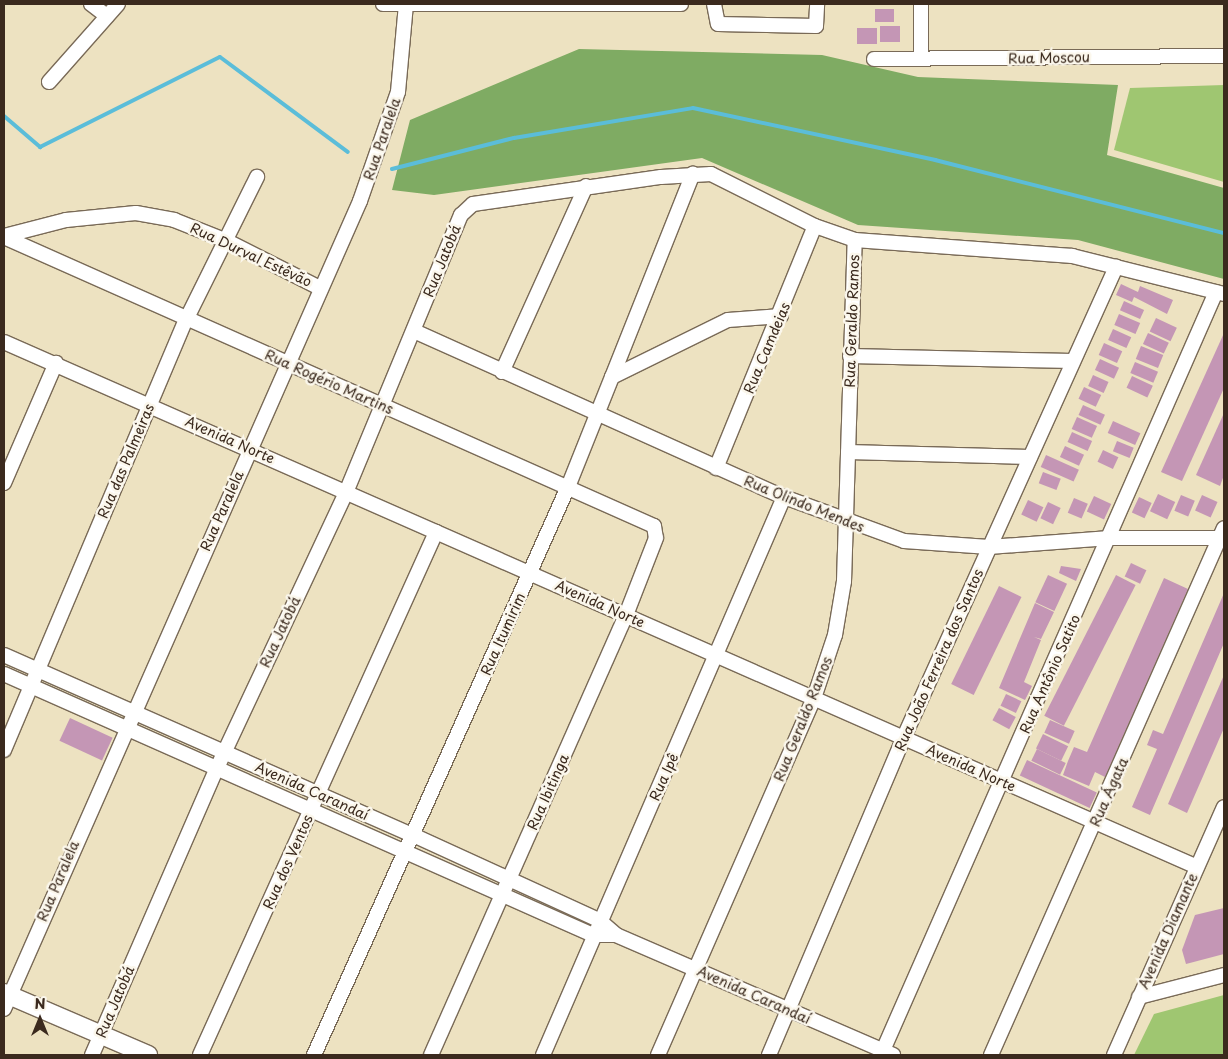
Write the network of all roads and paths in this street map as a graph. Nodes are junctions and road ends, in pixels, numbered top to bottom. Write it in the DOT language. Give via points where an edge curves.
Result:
graph roads {
  1 [pos="118,4"];
  2 [pos="383,4"];
  3 [pos="406,4"];
  4 [pos="512,4"];
  5 [pos="612,4"];
  6 [pos="681,4"];
  7 [pos="714,4"];
  8 [pos="817,4"];
  9 [pos="921,4"];
  10 [pos="94,5"];
  11 [pos="107,16"];
  12 [pos="1224,56"];
  13 [pos="874,59"];
  14 [pos="921,59"];
  15 [pos="49,82"];
  16 [pos="693,173"];
  17 [pos="257,176"];
  18 [pos="586,186"];
  19 [pos="815,226"];
  20 [pos="4,236"];
  21 [pos="855,240"];
  22 [pos="227,241"];
  23 [pos="1116,267"];
  24 [pos="320,288"];
  25 [pos="1220,293"];
  26 [pos="781,316"];
  27 [pos="186,320"];
  28 [pos="414,331"];
  29 [pos="4,342"];
  30 [pos="850,356"];
  31 [pos="1073,361"];
  32 [pos="56,363"];
  33 [pos="288,363"];
  34 [pos="502,372"];
  35 [pos="612,377"];
  36 [pos="150,405"];
  37 [pos="382,405"];
  38 [pos="597,416"];
  39 [pos="250,450"];
  40 [pos="848,452"];
  41 [pos="1030,457"];
  42 [pos="716,468"];
  43 [pos="4,483"];
  44 [pos="568,487"];
  45 [pos="347,490"];
  46 [pos="784,497"];
  47 [pos="846,521"];
  48 [pos="654,526"];
  49 [pos="436,532"];
  50 [pos="1223,535"];
  51 [pos="1110,538"];
  52 [pos="990,547"];
  53 [pos="530,573"];
  54 [pos="626,615"];
  55 [pos="4,655"];
  56 [pos="719,655"];
  57 [pos="38,670"];
  58 [pos="4,674"];
  59 [pos="32,686"];
  60 [pos="814,698"];
  61 [pos="132,710"];
  62 [pos="125,726"];
  63 [pos="904,737"];
  64 [pos="4,750"];
  65 [pos="224,752"];
  66 [pos="217,768"];
  67 [pos="1002,782"];
  68 [pos="318,794"];
  69 [pos="1224,807"];
  70 [pos="311,811"];
  71 [pos="1096,823"];
  72 [pos="1218,832"];
  73 [pos="413,835"];
  74 [pos="405,852"];
  75 [pos="1197,867"];
  76 [pos="509,878"];
  77 [pos="502,894"];
  78 [pos="599,920"];
  79 [pos="593,935"];
  80 [pos="616,935"];
  81 [pos="697,970"];
  82 [pos="1224,975"];
  83 [pos="1139,997"];
  84 [pos="6,999"];
  85 [pos="788,1010"];
  86 [pos="101,1034"];
  87 [pos="885,1054"];
  88 [pos="92,1055"];
  89 [pos="148,1055"];
  90 [pos="200,1055"];
  91 [pos="314,1055"];
  92 [pos="431,1055"];
  93 [pos="542,1055"];
  94 [pos="658,1055"];
  95 [pos="769,1055"];
  96 [pos="991,1055"];
  97 [pos="1114,1055"];
  1 -- 11 [label="street"];
  2 -- 3 [label="street"];
  3 -- 4 [label="street"];
  3 -- 24 [label="street, Rua Paralela" via="398,92 382,144"];
  4 -- 5 [label="street"];
  5 -- 6 [label="street"];
  7 -- 8 [label="street" via="718,24 816,26"];
  9 -- 14 [label="street"];
  10 -- 11 [label="street"];
  11 -- 15 [label="street"];
  12 -- 14 [label="street, Rua Moscou"];
  13 -- 14 [label="street, Rua Moscou"];
  16 -- 18 [label="street"];
  16 -- 19 [label="street" via="732,181"];
  16 -- 35 [label="street, Rua Itumirim"];
  17 -- 22 [label="street, Rua das Palmeiras"];
  18 -- 28 [label="street, Rua Jatobá" via="479,201 466,208"];
  18 -- 34 [label="street"];
  19 -- 21 [label="street"];
  19 -- 26 [label="street, Rua Camdeias"];
  20 -- 22 [label="street, Rua Durval Estêvão" via="66,220 136,213 174,220"];
  20 -- 27 [label="street, Rua Rogério Martins"];
  21 -- 23 [label="street" via="1072,256"];
  21 -- 30 [label="street, Rua Geraldo Ramos"];
  22 -- 24 [label="street, Rua Durval Estêvão"];
  22 -- 27 [label="street, Rua das Palmeiras"];
  23 -- 25 [label="street"];
  23 -- 31 [label="street, Rua João Ferreira dos Santos"];
  24 -- 33 [label="street, Rua Paralela"];
  25 -- 51 [label="street, Rua Antônio Satito"];
  26 -- 35 [label="street" via="728,320"];
  26 -- 42 [label="street, Rua Camdeias"];
  27 -- 33 [label="street, Rua Rogério Martins"];
  27 -- 36 [label="street, Rua das Palmeiras"];
  28 -- 34 [label="street, Rua Olindo Mendes"];
  28 -- 37 [label="street, Rua Jatobá"];
  29 -- 32 [label="street, Avenida Norte"];
  30 -- 31 [label="street"];
  30 -- 40 [label="street, Rua Geraldo Ramos"];
  31 -- 41 [label="street, Rua João Ferreira dos Santos"];
  32 -- 36 [label="street, Avenida Norte"];
  32 -- 43 [label="street"];
  33 -- 37 [label="street, Rua Rogério Martins"];
  33 -- 39 [label="street, Rua Paralela"];
  34 -- 38 [label="street, Rua Olindo Mendes"];
  35 -- 38 [label="street, Rua Itumirim"];
  36 -- 39 [label="street, Avenida Norte"];
  36 -- 57 [label="street, Rua das Palmeiras"];
  37 -- 44 [label="street, Rua Rogério Martins"];
  37 -- 45 [label="street, Rua Jatobá"];
  38 -- 42 [label="street, Rua Olindo Mendes"];
  38 -- 44 [label="street, Rua Itumirim"];
  39 -- 45 [label="street, Avenida Norte"];
  39 -- 61 [label="street, Rua Paralela"];
  40 -- 41 [label="street"];
  40 -- 47 [label="street, Rua Geraldo Ramos"];
  41 -- 52 [label="street, Rua João Ferreira dos Santos"];
  42 -- 46 [label="street, Rua Olindo Mendes"];
  44 -- 48 [label="street, Rua Rogério Martins"];
  44 -- 53 [label="street, Rua Itumirim"];
  45 -- 49 [label="street, Avenida Norte"];
  45 -- 65 [label="street, Rua Jatobá"];
  46 -- 47 [label="street, Rua Olindo Mendes"];
  46 -- 56 [label="street, Rua Ipê"];
  47 -- 52 [label="street, Rua Olindo Mendes" via="904,542"];
  47 -- 60 [label="street, Rua Geraldo Ramos" via="840,607"];
  48 -- 54 [label="street, Rua Ibitinga" via="656,538"];
  49 -- 53 [label="street, Avenida Norte"];
  49 -- 68 [label="street, Rua dos Ventos"];
  50 -- 51 [label="street, Rua Olindo Mendes"];
  50 -- 71 [label="street, Rua Ágata"];
  51 -- 52 [label="street, Rua Olindo Mendes"];
  51 -- 67 [label="street, Rua Antônio Satito"];
  52 -- 63 [label="street, Rua João Ferreira dos Santos"];
  53 -- 54 [label="street, Avenida Norte"];
  53 -- 73 [label="street, Rua Itumirim"];
  54 -- 56 [label="street, Avenida Norte"];
  54 -- 76 [label="street, Rua Ibitinga"];
  55 -- 57 [label="street, Avenida Carandaí"];
  56 -- 60 [label="street, Avenida Norte"];
  56 -- 78 [label="street, Rua Ipê"];
  57 -- 59 [label="street, Rua das Palmeiras"];
  57 -- 61 [label="street, Avenida Carandaí"];
  58 -- 59 [label="street, Avenida Carandaí"];
  59 -- 62 [label="street, Avenida Carandaí"];
  59 -- 64 [label="street, Rua das Palmeiras"];
  60 -- 63 [label="street, Avenida Norte"];
  60 -- 81 [label="street, Rua Geraldo Ramos"];
  61 -- 62 [label="street, Rua Paralela"];
  61 -- 65 [label="street, Avenida Carandaí"];
  62 -- 66 [label="street, Avenida Carandaí"];
  62 -- 84 [label="street, Rua Paralela"];
  63 -- 67 [label="street, Avenida Norte"];
  63 -- 85 [label="street, Rua João Ferreira dos Santos"];
  65 -- 66 [label="street, Rua Jatobá"];
  65 -- 68 [label="street, Avenida Carandaí"];
  66 -- 70 [label="street, Avenida Carandaí"];
  66 -- 86 [label="street, Rua Jatobá"];
  67 -- 71 [label="street, Avenida Norte"];
  67 -- 87 [label="street, Rua Antônio Satito"];
  68 -- 70 [label="street, Rua dos Ventos"];
  68 -- 73 [label="street, Avenida Carandaí"];
  69 -- 72 [label="street, Avenida Diamante"];
  70 -- 74 [label="street, Avenida Carandaí"];
  70 -- 90 [label="street, Rua dos Ventos"];
  71 -- 75 [label="street, Avenida Norte"];
  71 -- 96 [label="street, Rua Ágata"];
  72 -- 75 [label="street, Avenida Diamante"];
  73 -- 74 [label="street, Rua Itumirim"];
  73 -- 76 [label="street, Avenida Carandaí"];
  74 -- 77 [label="street, Avenida Carandaí"];
  74 -- 91 [label="street, Rua Itumirim"];
  75 -- 83 [label="street, Avenida Diamante"];
  76 -- 77 [label="street, Rua Ibitinga"];
  76 -- 78 [label="street, Avenida Carandaí"];
  77 -- 79 [label="street, Avenida Carandaí"];
  77 -- 92 [label="street, Rua Ibitinga"];
  78 -- 79 [label="street, Rua Ipê"];
  78 -- 80 [label="street, Avenida Carandaí"];
  79 -- 80 [label="street, Avenida Carandaí"];
  79 -- 93 [label="street, Rua Ipê"];
  80 -- 81 [label="street, Avenida Carandaí"];
  81 -- 85 [label="street, Avenida Carandaí"];
  81 -- 94 [label="street, Rua Geraldo Ramos"];
  82 -- 83 [label="street"];
  83 -- 97 [label="street, Avenida Diamante"];
  84 -- 86 [label="street"];
  85 -- 87 [label="street, Avenida Carandaí"];
  85 -- 95 [label="street, Rua João Ferreira dos Santos"];
  86 -- 88 [label="street, Rua Jatobá"];
  86 -- 89 [label="street"];
}
